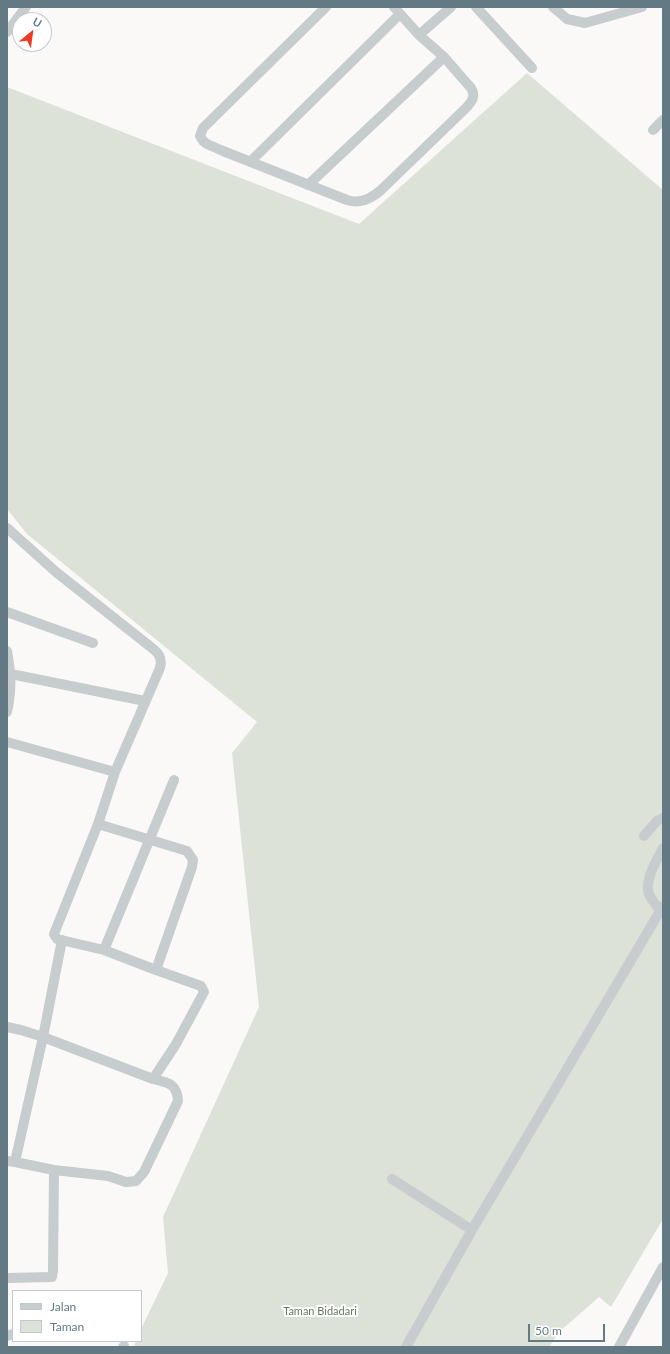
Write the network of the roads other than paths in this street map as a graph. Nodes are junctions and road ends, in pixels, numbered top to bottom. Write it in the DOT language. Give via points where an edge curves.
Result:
graph roads {
  1 [pos="26,7"];
  2 [pos="326,7"];
  3 [pos="451,7"];
  4 [pos="476,7"];
  5 [pos="553,7"];
  6 [pos="642,7"];
  7 [pos="397,11"];
  8 [pos="7,32"];
  9 [pos="419,35"];
  10 [pos="444,57"];
  11 [pos="532,68"];
  12 [pos="663,120"];
  13 [pos="653,130"];
  14 [pos="250,162"];
  15 [pos="308,186"];
  16 [pos="7,528"];
  17 [pos="7,612"];
  18 [pos="93,643"];
  19 [pos="7,651"];
  20 [pos="11,674"];
  21 [pos="9,687"];
  22 [pos="145,701"];
  23 [pos="7,712"];
  24 [pos="7,742"];
  25 [pos="115,772"];
  26 [pos="174,780"];
  27 [pos="663,818"];
  28 [pos="98,824"];
  29 [pos="644,836"];
  30 [pos="148,840"];
  31 [pos="663,848"];
  32 [pos="662,908"];
  33 [pos="62,940"];
  34 [pos="104,950"];
  35 [pos="156,970"];
  36 [pos="7,1027"];
  37 [pos="43,1037"];
  38 [pos="153,1079"];
  39 [pos="11,1162"];
  40 [pos="54,1170"];
  41 [pos="392,1179"];
  42 [pos="472,1230"];
  43 [pos="663,1267"];
  44 [pos="7,1278"];
  45 [pos="406,1347"];
  46 [pos="619,1347"];
  1 -- 8 [label="street"];
  2 -- 14 [label="street" via="202,131 200,136 203,142"];
  3 -- 9 [label="street"];
  4 -- 11 [label="street"];
  5 -- 6 [label="street" via="567,19 585,23"];
  7 -- 9 [label="street"];
  7 -- 14 [label="street"];
  9 -- 10 [label="street"];
  10 -- 15 [label="street"];
  10 -- 15 [label="street" via="472,88 474,98 467,108 380,191 368,199 353,202"];
  12 -- 13 [label="street"];
  14 -- 15 [label="street"];
  16 -- 22 [label="street" via="56,572 158,653 161,660 160,668"];
  17 -- 18 [label="street"];
  19 -- 20 [label="street"];
  20 -- 21 [label="street"];
  20 -- 22 [label="street"];
  21 -- 23 [label="street"];
  22 -- 25 [label="street"];
  24 -- 25 [label="street"];
  25 -- 28 [label="street"];
  26 -- 30 [label="street"];
  27 -- 29 [label="street"];
  28 -- 30 [label="street"];
  28 -- 33 [label="street" via="54,930 55,937"];
  30 -- 34 [label="street"];
  30 -- 35 [label="street" via="187,851 193,860"];
  31 -- 32 [label="street" via="648,886 650,896"];
  32 -- 42 [label="street"];
  33 -- 34 [label="street"];
  33 -- 37 [label="street"];
  34 -- 35 [label="street"];
  35 -- 38 [label="street" via="201,986 204,992 176,1044"];
  36 -- 37 [label="street"];
  37 -- 38 [label="street"];
  37 -- 39 [label="street"];
  38 -- 40 [label="street" via="174,1087 178,1093 178,1101 139,1179 126,1182 108,1176"];
  39 -- 40 [label="street"];
  40 -- 44 [label="street" via="52,1277"];
  41 -- 42 [label="street"];
  42 -- 45 [label="street"];
  43 -- 46 [label="street"];
}
